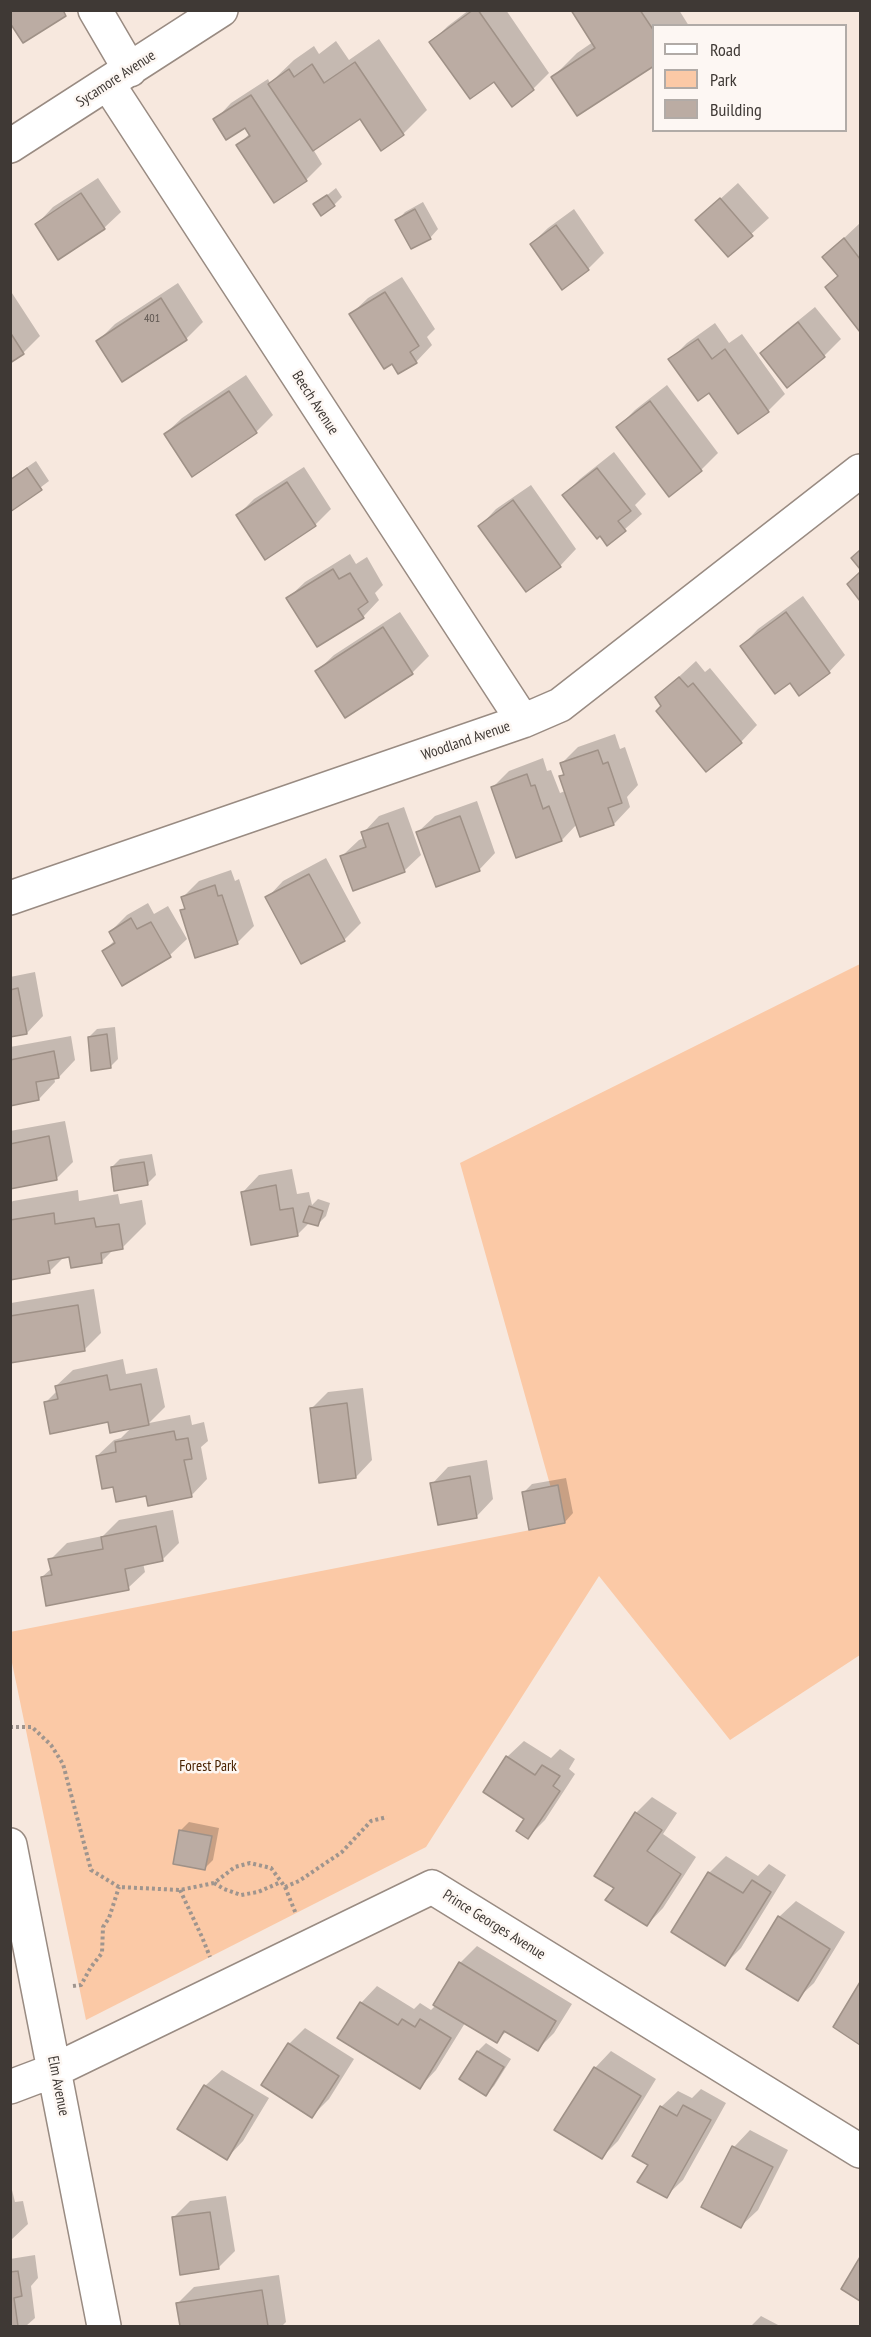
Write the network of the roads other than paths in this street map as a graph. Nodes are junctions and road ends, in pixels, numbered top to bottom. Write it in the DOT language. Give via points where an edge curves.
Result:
graph roads {
  1 [pos="95,10"];
  2 [pos="222,10"];
  3 [pos="119,77"];
  4 [pos="10,146"];
  5 [pos="861,471"];
  6 [pos="523,721"];
  7 [pos="10,898"];
  8 [pos="10,1845"];
  9 [pos="54,2070"];
  10 [pos="10,2087"];
  11 [pos="861,2151"];
  12 [pos="104,2326"];
  1 -- 3 [label="street, Beech Avenue"];
  2 -- 3 [label="street, Sycamore Avenue"];
  3 -- 4 [label="street, Sycamore Avenue"];
  3 -- 6 [label="street, Beech Avenue"];
  5 -- 6 [label="street, Woodland Avenue" via="560,705"];
  6 -- 7 [label="street, Woodland Avenue"];
  8 -- 9 [label="street, Elm Avenue"];
  9 -- 10 [label="street, Prince Georges Avenue"];
  9 -- 11 [label="street, Prince Georges Avenue" via="432,1887"];
  9 -- 12 [label="street, Elm Avenue"];
}
